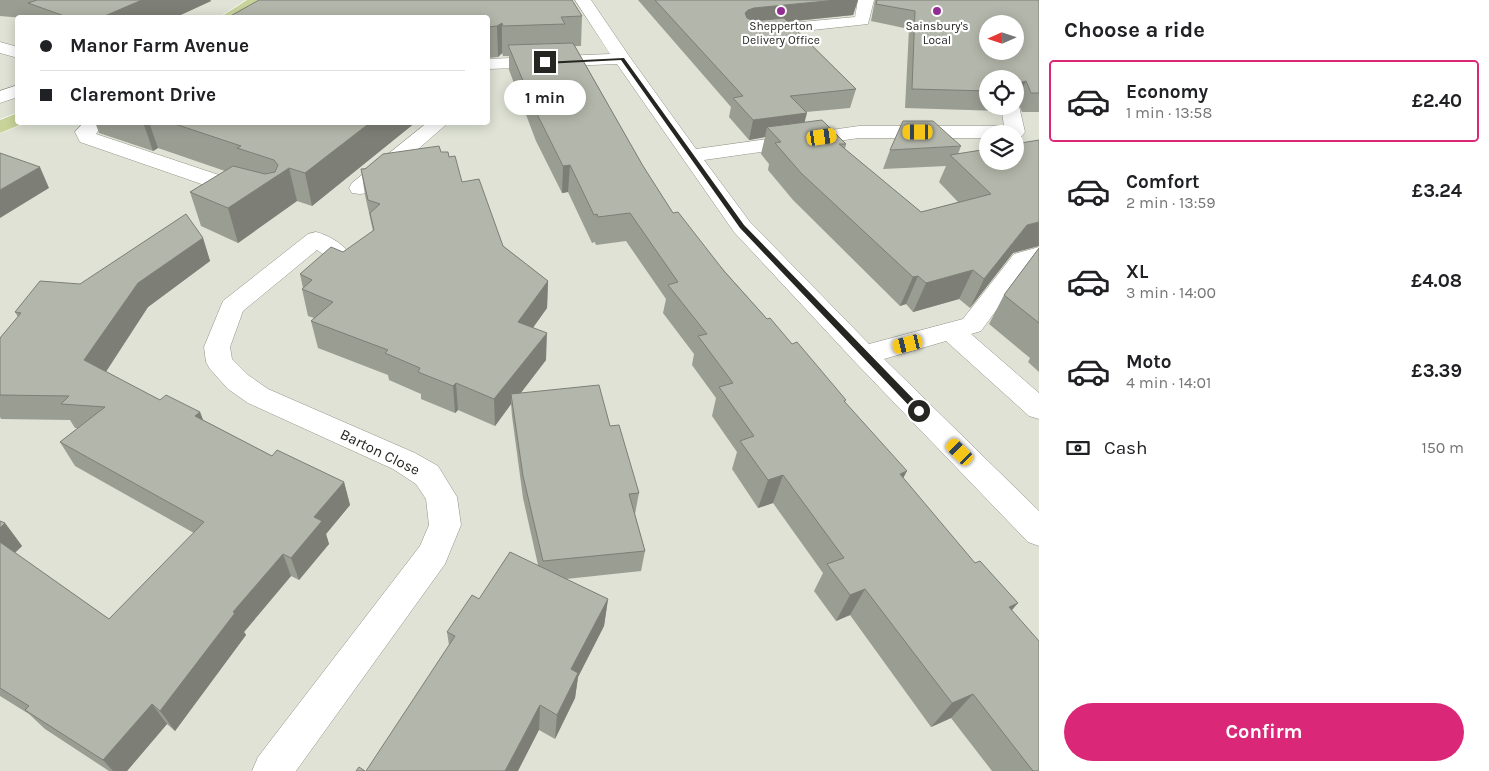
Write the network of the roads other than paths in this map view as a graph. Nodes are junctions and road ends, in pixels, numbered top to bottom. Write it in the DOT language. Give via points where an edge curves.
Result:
graph roads {
  1 [pos="229,0"];
  2 [pos="258,0"];
  3 [pos="583,0"];
  4 [pos="866,0"];
  5 [pos="213,15"];
  6 [pos="232,15"];
  7 [pos="751,32"];
  8 [pos="0,47"];
  9 [pos="15,52"];
  10 [pos="622,59"];
  11 [pos="490,64"];
  12 [pos="15,91"];
  13 [pos="0,97"];
  14 [pos="1012,115"];
  15 [pos="15,120"];
  16 [pos="92,125"];
  17 [pos="436,125"];
  18 [pos="0,128"];
  19 [pos="693,155"];
  20 [pos="360,188"];
  21 [pos="263,197"];
  22 [pos="337,253"];
  23 [pos="1039,254"];
  24 [pos="951,331"];
  25 [pos="864,355"];
  26 [pos="1039,409"];
  27 [pos="1035,523"];
  28 [pos="272,771"];
  1 -- 5 [label="main road"];
  2 -- 6 [label="main road"];
  3 -- 10 [label="street"];
  4 -- 7 [label="street" via="862,21"];
  8 -- 9 [label="street"];
  10 -- 11 [label="street"];
  10 -- 19 [label="street"];
  12 -- 13 [label="street"];
  14 -- 19 [label="street" via="1015,132 859,132"];
  15 -- 18 [label="main road"];
  16 -- 21 [label="street" via="85,132 87,138"];
  17 -- 20 [label="street"];
  19 -- 25 [label="street" via="742,227"];
  22 -- 28 [label="street, Barton Close" via="316,239 232,306 218,347 219,362 238,382 258,396 404,461 427,475 441,498 445,525 433,554"];
  23 -- 24 [label="street" via="1022,259 972,324"];
  24 -- 25 [label="street"];
  24 -- 26 [label="street"];
  25 -- 27 [label="street"];
}
